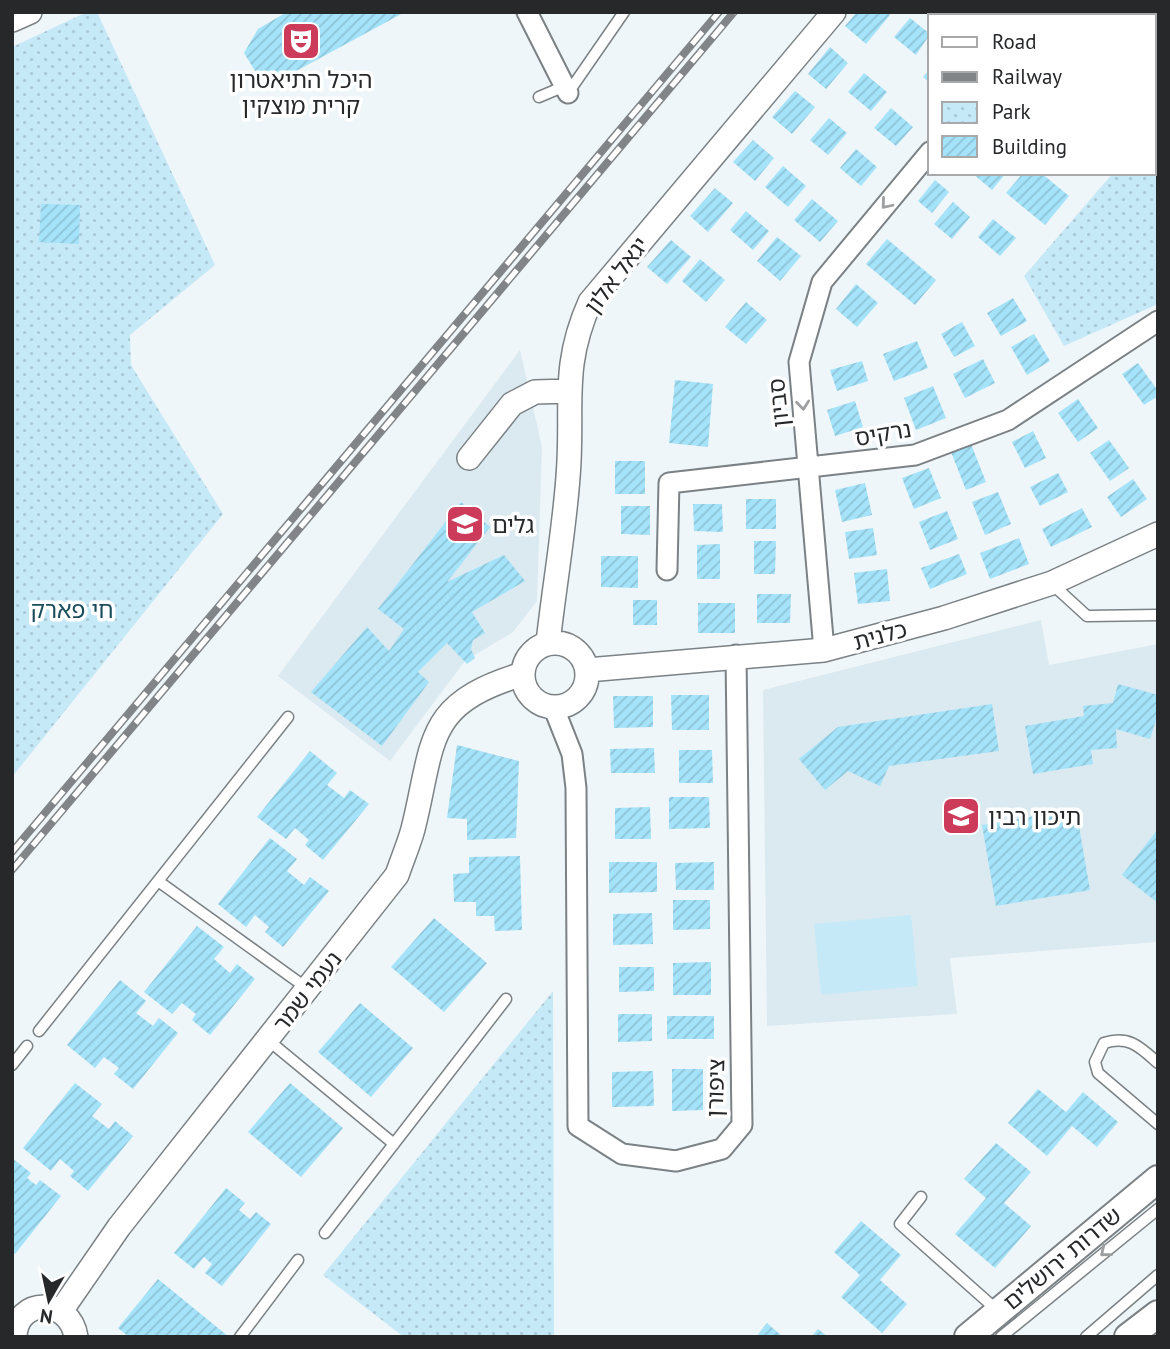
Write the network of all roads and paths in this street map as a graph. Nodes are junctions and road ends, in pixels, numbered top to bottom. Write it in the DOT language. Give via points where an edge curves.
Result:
graph roads {
  1 [pos="527,12"];
  2 [pos="624,12"];
  3 [pos="834,12"];
  4 [pos="567,89"];
  5 [pos="539,97"];
  6 [pos="928,154"];
  7 [pos="1158,321"];
  8 [pos="569,391"];
  9 [pos="469,458"];
  10 [pos="810,469"];
  11 [pos="1158,534"];
  12 [pos="667,570"];
  13 [pos="1052,583"];
  14 [pos="1158,615"];
  15 [pos="548,643"];
  16 [pos="824,650"];
  17 [pos="736,655"];
  18 [pos="587,670"];
  19 [pos="523,674"];
  20 [pos="553,706"];
  21 [pos="288,717"];
  22 [pos="158,881"];
  23 [pos="308,990"];
  24 [pos="506,999"];
  25 [pos="39,1031"];
  26 [pos="268,1040"];
  27 [pos="27,1046"];
  28 [pos="1158,1063"];
  29 [pos="12,1065"];
  30 [pos="1158,1125"];
  31 [pos="394,1144"];
  32 [pos="1158,1179"];
  33 [pos="921,1197"];
  34 [pos="1158,1209"];
  35 [pos="325,1233"];
  36 [pos="298,1260"];
  37 [pos="1158,1275"];
  38 [pos="61,1311"];
  39 [pos="1158,1314"];
  40 [pos="999,1324"];
  41 [pos="15,1326"];
  42 [pos="76,1337"];
  43 [pos="240,1337"];
  44 [pos="968,1337"];
  45 [pos="1086,1337"];
  46 [pos="1128,1337"];
  1 -- 4 [label="street"];
  2 -- 4 [label="lane"];
  3 -- 8 [label="street, יגאל אלון" via="590,302 576,335"];
  4 -- 5 [label="lane"];
  6 -- 10 [label="street, סביון, one-way" via="822,282 799,362"];
  7 -- 10 [label="street, נרקיס" via="1008,420 915,455"];
  8 -- 9 [label="street" via="535,392 512,404"];
  8 -- 15 [label="street, יגאל אלון" via="568,475"];
  10 -- 12 [label="street, נרקיס" via="669,483"];
  10 -- 16 [label="street, סביון"];
  11 -- 13 [label="street, כלנית"];
  13 -- 14 [label="lane" via="1087,616"];
  13 -- 16 [label="street, כלנית"];
  15 -- 18 [label="street" via="578,652"];
  15 -- 19 [label="street" via="530,655"];
  16 -- 17 [label="street, כלנית"];
  17 -- 18 [label="street, כלנית"];
  17 -- 20 [label="street, ציפורן" via="741,1125 722,1149 676,1161 622,1154 578,1126 576,788 572,754"];
  18 -- 20 [label="street" via="577,698"];
  19 -- 20 [label="street" via="530,695"];
  19 -- 23 [label="street, נעמי שמר" via="471,694 436,731 413,830 397,875"];
  21 -- 22 [label="lane"];
  22 -- 23 [label="lane"];
  22 -- 25 [label="lane"];
  23 -- 26 [label="street, נעמי שמר"];
  24 -- 31 [label="lane"];
  26 -- 31 [label="lane"];
  26 -- 38 [label="street, נעמי שמר" via="119,1227"];
  27 -- 29 [label="lane"];
  28 -- 30 [label="lane" via="1132,1041 1117,1038 1104,1043 1095,1062 1098,1073"];
  31 -- 35 [label="lane"];
  32 -- 40 [label="main road, שדרות ירושלים"];
  33 -- 40 [label="lane" via="900,1224"];
  34 -- 40 [label="lane, one-way"];
  36 -- 43 [label="lane"];
  37 -- 45 [label="lane"];
  38 -- 41 [label="street" via="33,1309"];
  38 -- 42 [label="street" via="74,1326"];
  39 -- 46 [label="main road"];
  40 -- 44 [label="main road, שדרות ירושלים"];
}
